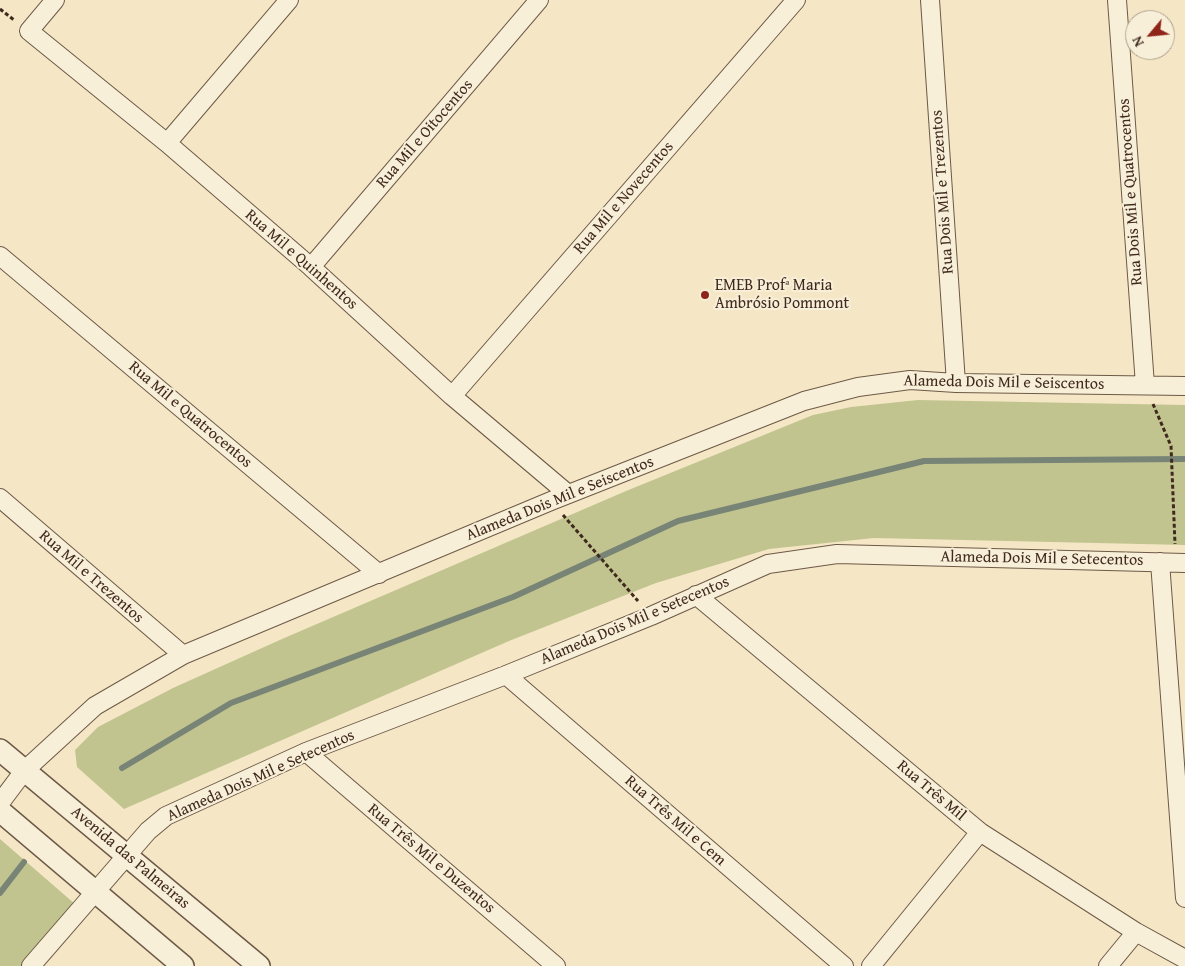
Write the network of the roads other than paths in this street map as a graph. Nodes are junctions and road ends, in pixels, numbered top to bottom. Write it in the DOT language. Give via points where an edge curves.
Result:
graph roads {
  1 [pos="55,0"];
  2 [pos="289,0"];
  3 [pos="539,0"];
  4 [pos="930,0"];
  5 [pos="1117,0"];
  6 [pos="791,2"];
  7 [pos="167,143"];
  8 [pos="0,256"];
  9 [pos="311,267"];
  10 [pos="956,383"];
  11 [pos="1146,385"];
  12 [pos="1185,386"];
  13 [pos="452,396"];
  14 [pos="568,494"];
  15 [pos="0,498"];
  16 [pos="1173,562"];
  17 [pos="379,574"];
  18 [pos="696,595"];
  19 [pos="183,655"];
  20 [pos="506,675"];
  21 [pos="0,750"];
  22 [pos="306,752"];
  23 [pos="24,771"];
  24 [pos="0,803"];
  25 [pos="0,812"];
  26 [pos="980,832"];
  27 [pos="127,855"];
  28 [pos="95,892"];
  29 [pos="1185,898"];
  30 [pos="1136,932"];
  31 [pos="1185,959"];
  32 [pos="31,966"];
  33 [pos="183,966"];
  34 [pos="259,966"];
  35 [pos="556,966"];
  36 [pos="844,966"];
  37 [pos="871,966"];
  38 [pos="1108,966"];
  1 -- 7 [label="street, Rua Mil e Quinhentos" via="29,31"];
  2 -- 7 [label="street"];
  3 -- 9 [label="street, Rua Mil e Oitocentos"];
  4 -- 10 [label="street, Rua Dois Mil e Trezentos"];
  5 -- 11 [label="street, Rua Dois Mil e Quatrocentos"];
  6 -- 13 [label="street, Rua Mil e Novecentos"];
  7 -- 9 [label="street, Rua Mil e Quinhentos"];
  8 -- 17 [label="street, Rua Mil e Quatrocentos"];
  9 -- 13 [label="street, Rua Mil e Quinhentos"];
  10 -- 11 [label="street, Alameda Dois Mil e Seiscentos"];
  10 -- 14 [label="street, Alameda Dois Mil e Seiscentos" via="910,380 831,392"];
  11 -- 12 [label="street, Alameda Dois Mil e Seiscentos"];
  13 -- 14 [label="street, Rua Mil e Quinhentos"];
  14 -- 17 [label="street, Alameda Dois Mil e Seiscentos"];
  15 -- 19 [label="street, Rua Mil e Trezentos"];
  16 -- 18 [label="street, Alameda Dois Mil e Setecentos" via="837,554 768,564"];
  16 -- 29 [label="street"];
  17 -- 19 [label="street, Alameda Dois Mil e Seiscentos"];
  18 -- 20 [label="street, Alameda Dois Mil e Setecentos"];
  18 -- 26 [label="street, Rua Três Mil"];
  19 -- 23 [label="street, Alameda Dois Mil e Seiscentos" via="95,706"];
  20 -- 22 [label="street, Alameda Dois Mil e Setecentos"];
  20 -- 36 [label="street, Rua Três Mil e Cem"];
  21 -- 23 [label="street, Avenida das Palmeiras"];
  22 -- 27 [label="street, Alameda Dois Mil e Setecentos" via="166,816"];
  22 -- 35 [label="street, Rua Três Mil e Duzentos"];
  23 -- 24 [label="street, Alameda Dois Mil e Seiscentos"];
  23 -- 27 [label="street, Avenida das Palmeiras"];
  25 -- 28 [label="street"];
  26 -- 30 [label="street, Rua Três Mil"];
  26 -- 37 [label="street"];
  27 -- 28 [label="street, Alameda Dois Mil e Setecentos"];
  27 -- 34 [label="street, Avenida das Palmeiras"];
  28 -- 32 [label="street, Alameda Dois Mil e Setecentos"];
  28 -- 33 [label="street"];
  30 -- 31 [label="street, Rua Três Mil"];
  30 -- 38 [label="street"];
}
